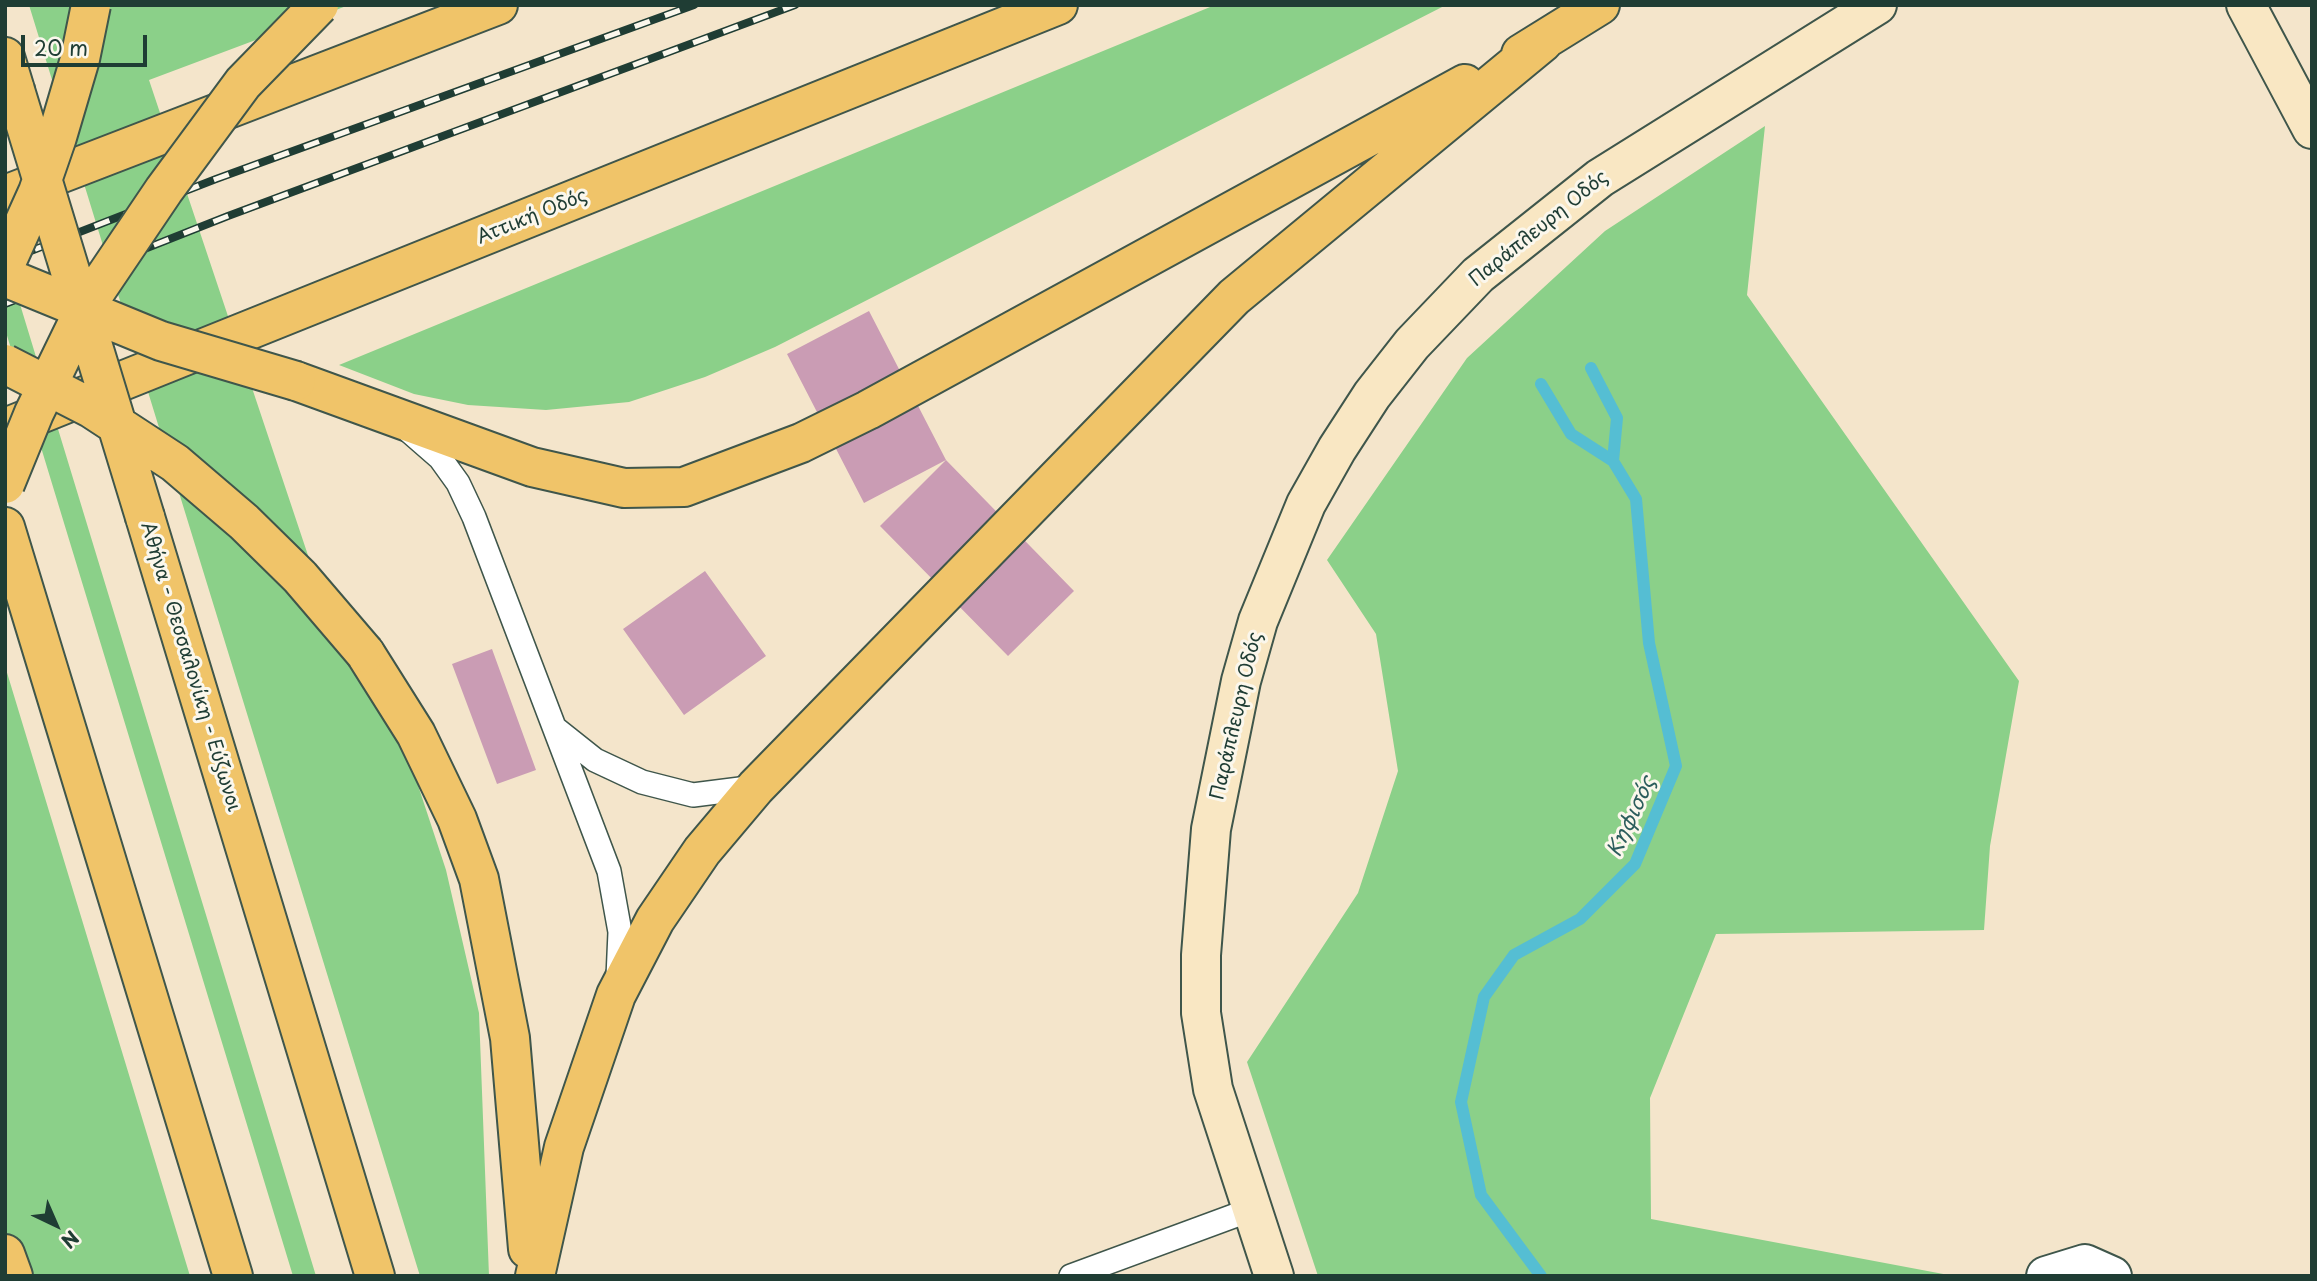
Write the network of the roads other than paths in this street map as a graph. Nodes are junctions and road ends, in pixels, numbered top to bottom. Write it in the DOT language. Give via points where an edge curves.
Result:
graph roads {
  1 [pos="91,5"];
  2 [pos="319,5"];
  3 [pos="498,5"];
  4 [pos="1058,5"];
  5 [pos="1600,5"];
  6 [pos="1877,5"];
  7 [pos="2246,5"];
  8 [pos="1543,43"];
  9 [pos="10,74"];
  10 [pos="2312,130"];
  11 [pos="5,195"];
  12 [pos="5,265"];
  13 [pos="5,277"];
  14 [pos="5,363"];
  15 [pos="383,414"];
  16 [pos="5,428"];
  17 [pos="5,484"];
  18 [pos="5,527"];
  19 [pos="554,727"];
  20 [pos="756,787"];
  21 [pos="616,995"];
  22 [pos="1250,1210"];
  23 [pos="5,1254"];
  24 [pos="13,1276"];
  25 [pos="233,1276"];
  26 [pos="376,1276"];
  27 [pos="532,1276"];
  28 [pos="1071,1276"];
  29 [pos="1273,1276"];
  30 [pos="2046,1276"];
  31 [pos="2112,1276"];
  1 -- 12 [label="highway, bridge" via="57,137"];
  2 -- 17 [label="highway, bridge" via="243,83 87,304"];
  3 -- 11 [label="highway"];
  4 -- 16 [label="highway, Αττική Οδός"];
  5 -- 8 [label="highway"];
  6 -- 22 [label="street, Παράπλευρη Οδός" via="1600,178 1478,275 1412,344 1372,395 1306,504 1258,621 1241,681 1212,829 1201,955 1201,1013 1213,1089"];
  7 -- 10 [label="street"];
  8 -- 15 [label="highway" via="868,410 801,443 684,486 637,489 592,482 532,467"];
  8 -- 20 [label="highway" via="1234,296"];
  9 -- 26 [label="highway, Αθήνα - Θεσσαλονίκη - Εύζωνοι, bridge"];
  13 -- 15 [label="highway, bridge" via="161,341 296,381"];
  14 -- 27 [label="highway, bridge" via="91,408 175,463 244,522 300,577 365,653 416,734 457,819 479,879 510,1038"];
  15 -- 19 [label="lane" via="415,435 458,483"];
  18 -- 25 [label="highway"];
  19 -- 20 [label="lane" via="595,760 642,782 693,795"];
  19 -- 21 [label="lane" via="609,872 619,922"];
  20 -- 21 [label="highway" via="702,851 654,920"];
  21 -- 27 [label="highway" via="564,1147"];
  22 -- 28 [label="lane"];
  22 -- 29 [label="street, Παράπλευρη Οδός"];
  23 -- 24 [label="highway"];
  30 -- 31 [label="street" via="2085,1264"];
}
